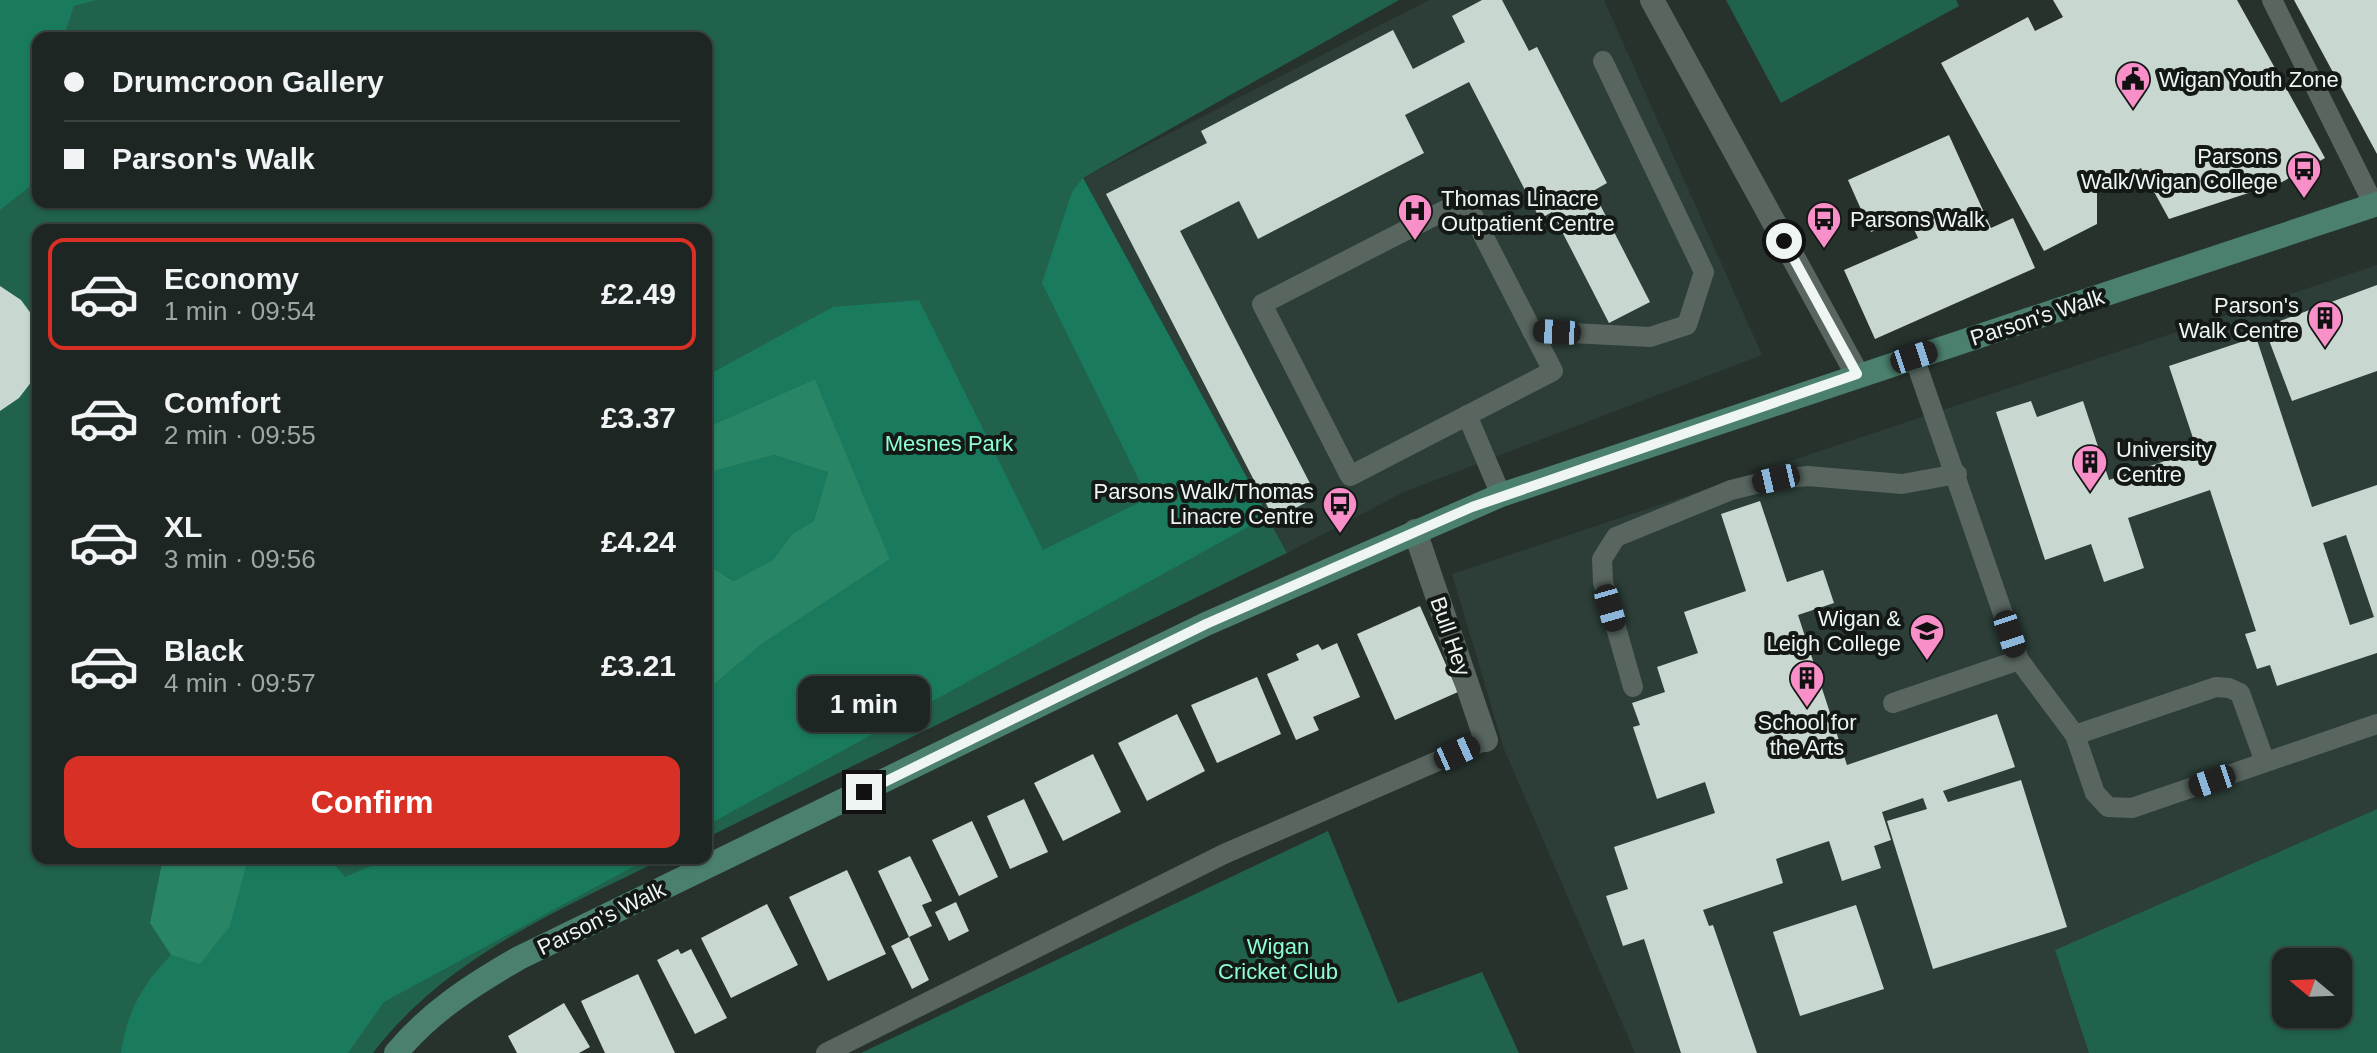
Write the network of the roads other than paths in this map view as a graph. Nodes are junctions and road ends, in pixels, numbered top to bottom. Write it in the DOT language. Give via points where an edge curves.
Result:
graph roads {
  1 [pos="1652,0"];
  2 [pos="2272,0"];
  3 [pos="1603,61"];
  4 [pos="2376,205"];
  5 [pos="1532,331"];
  6 [pos="1914,357"];
  7 [pos="1857,374"];
  8 [pos="1467,415"];
  9 [pos="1957,474"];
  10 [pos="1501,495"];
  11 [pos="1415,531"];
  12 [pos="2019,660"];
  13 [pos="1633,687"];
  14 [pos="1893,703"];
  15 [pos="2377,724"];
  16 [pos="2075,735"];
  17 [pos="1486,740"];
  18 [pos="2265,762"];
  19 [pos="396,1053"];
  20 [pos="826,1053"];
  1 -- 7 [label="street"];
  2 -- 4 [label="lane"];
  3 -- 5 [label="lane" via="1704,272 1687,325 1650,337"];
  4 -- 6 [label="main road, Parson's Walk"];
  5 -- 8 [label="lane" via="1553,371"];
  5 -- 8 [label="lane" via="1465,200 1262,304 1350,476"];
  6 -- 7 [label="main road, Parson's Walk"];
  6 -- 9 [label="lane"];
  7 -- 10 [label="main road, Parson's Walk"];
  8 -- 10 [label="lane"];
  9 -- 12 [label="lane"];
  9 -- 13 [label="lane" via="1902,484 1808,476 1776,479 1731,490 1616,537 1602,559 1603,582"];
  10 -- 11 [label="main road, Parson's Walk"];
  11 -- 17 [label="street, Bull Hey"];
  11 -- 19 [label="main road, Parson's Walk" via="1206,624 519,958 428,1017"];
  12 -- 14 [label="lane"];
  12 -- 16 [label="lane"];
  15 -- 18 [label="lane"];
  16 -- 18 [label="lane" via="2095,793 2108,807 2132,808"];
  16 -- 18 [label="lane" via="2216,687 2229,688 2240,693"];
  17 -- 20 [label="lane" via="1224,854"];
}
